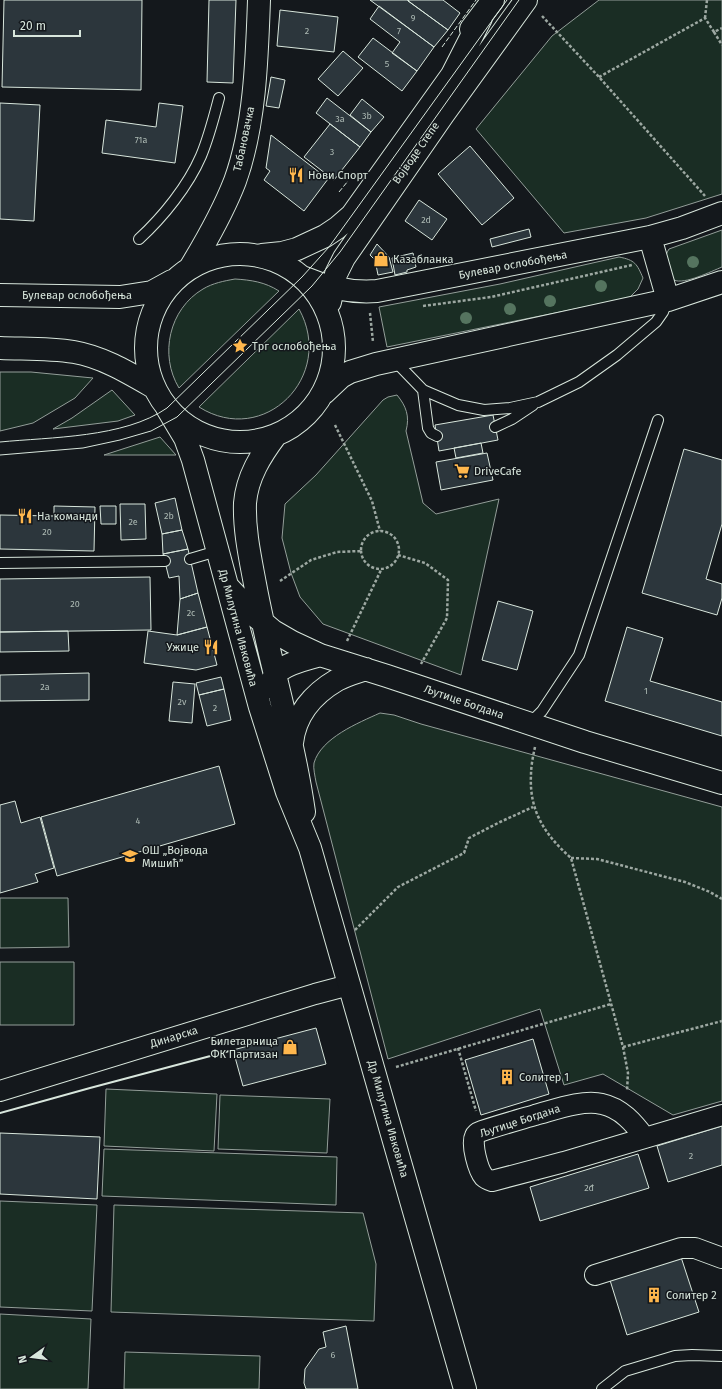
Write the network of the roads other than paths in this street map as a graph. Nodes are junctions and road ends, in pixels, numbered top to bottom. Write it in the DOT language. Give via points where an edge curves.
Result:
graph roads {
  1 [pos="260,0"];
  2 [pos="493,0"];
  3 [pos="532,6"];
  4 [pos="219,98"];
  5 [pos="721,214"];
  6 [pos="650,237"];
  7 [pos="139,239"];
  8 [pos="258,255"];
  9 [pos="182,274"];
  10 [pos="302,277"];
  11 [pos="722,282"];
  12 [pos="332,288"];
  13 [pos="0,295"];
  14 [pos="668,300"];
  15 [pos="330,317"];
  16 [pos="0,348"];
  17 [pos="385,362"];
  18 [pos="155,388"];
  19 [pos="423,390"];
  20 [pos="323,394"];
  21 [pos="538,402"];
  22 [pos="167,408"];
  23 [pos="658,420"];
  24 [pos="495,427"];
  25 [pos="276,435"];
  26 [pos="436,436"];
  27 [pos="217,551"];
  28 [pos="190,559"];
  29 [pos="165,561"];
  30 [pos="0,563"];
  31 [pos="226,584"];
  32 [pos="262,622"];
  33 [pos="320,655"];
  34 [pos="366,669"];
  35 [pos="275,676"];
  36 [pos="260,707"];
  37 [pos="533,725"];
  38 [pos="292,747"];
  39 [pos="722,783"];
  40 [pos="310,848"];
  41 [pos="349,985"];
  42 [pos="0,1091"];
  43 [pos="722,1115"];
  44 [pos="645,1138"];
  45 [pos="722,1258"];
  46 [pos="595,1274"];
  47 [pos="722,1356"];
  48 [pos="465,1389"];
  49 [pos="602,1389"];
  1 -- 9 [label="main road, Табановачка" via="257,64 243,153 224,208"];
  2 -- 8 [label="main road, Војводе Степе" via="452,75 352,215 325,236 290,252"];
  3 -- 12 [label="main road, Војводе Степе" via="435,127 344,258"];
  4 -- 7 [label="lane" via="201,157 188,180 164,213"];
  5 -- 6 [label="main road, Булевар ослобођења"];
  6 -- 12 [label="main road, Булевар ослобођења" via="394,288 368,292"];
  6 -- 14 [label="main road"];
  8 -- 9 [label="main road, Булевар ослобођења" via="223,255 206,260"];
  8 -- 10 [label="main road, Булевар ослобођења" via="282,263"];
  9 -- 13 [label="main road, Булевар ослобођења" via="152,292 120,297"];
  9 -- 18 [label="main road, Булевар ослобођења" via="160,298 150,319 146,353"];
  10 -- 12 [label="main road, Булевар ослобођења"];
  10 -- 15 [label="main road, Булевар ослобођења" via="317,292"];
  11 -- 14 [label="main road, Булевар ослобођења"];
  12 -- 15 [label="main road, Војводе Степе"];
  14 -- 17 [label="main road, Булевар ослобођења"];
  14 -- 21 [label="lane" via="656,322 617,355 579,382"];
  15 -- 20 [label="main road, Булевар ослобођења" via="334,336 334,356"];
  16 -- 18 [label="main road, Булевар ослобођења" via="75,352 121,368"];
  17 -- 19 [label="lane"];
  17 -- 20 [label="main road, Булевар ослобођења" via="358,369 341,377"];
  18 -- 22 [label="main road, Булевар ослобођења"];
  19 -- 21 [label="lane" via="458,406 484,410"];
  19 -- 26 [label="lane" via="428,428"];
  20 -- 25 [label="main road, Булевар ослобођења" via="308,414"];
  21 -- 24 [label="lane" via="512,420"];
  22 -- 25 [label="main road, Булевар ослобођења" via="187,426 211,438 244,442"];
  22 -- 27 [label="main road, Др Милутина Ивковића" via="189,448"];
  23 -- 37 [label="lane" via="579,655"];
  25 -- 32 [label="main road, Др Милутина Ивковића" via="257,463 245,502 247,541"];
  27 -- 28 [label="lane"];
  27 -- 31 [label="main road, Др Милутина Ивковића"];
  29 -- 30 [label="lane"];
  31 -- 32 [label="main road, Љутице Богдана"];
  31 -- 36 [label="main road, Др Милутина Ивковића"];
  32 -- 33 [label="main road, Љутице Богдана" via="282,637"];
  32 -- 35 [label="main road, Др Милутина Ивковића"];
  33 -- 34 [label="main road, Љутице Богдана"];
  33 -- 35 [label="main road" via="279,670"];
  34 -- 37 [label="main road, Љутице Богдана"];
  34 -- 38 [label="main road" via="338,679 314,696 299,718 293,732"];
  35 -- 36 [label="main road"];
  35 -- 38 [label="main road, Др Милутина Ивковића"];
  36 -- 40 [label="main road, Др Милутина Ивковића" via="287,792"];
  37 -- 39 [label="main road, Љутице Богдана"];
  38 -- 40 [label="main road, Др Милутина Ивковића"];
  40 -- 41 [label="main road, Др Милутина Ивковића"];
  41 -- 42 [label="street, Динарска"];
  41 -- 48 [label="main road, Др Милутина Ивковића"];
  43 -- 44 [label="street, Љутице Богдана"];
  44 -- 44 [label="street, Љутице Богдана" via="621,1113 602,1104 593,1103 566,1106 482,1131 475,1136 474,1148 480,1170 484,1177 492,1181"];
  45 -- 46 [label="street" via="695,1248 681,1248"];
  47 -- 49 [label="lane" via="676,1356 625,1372"];
}
